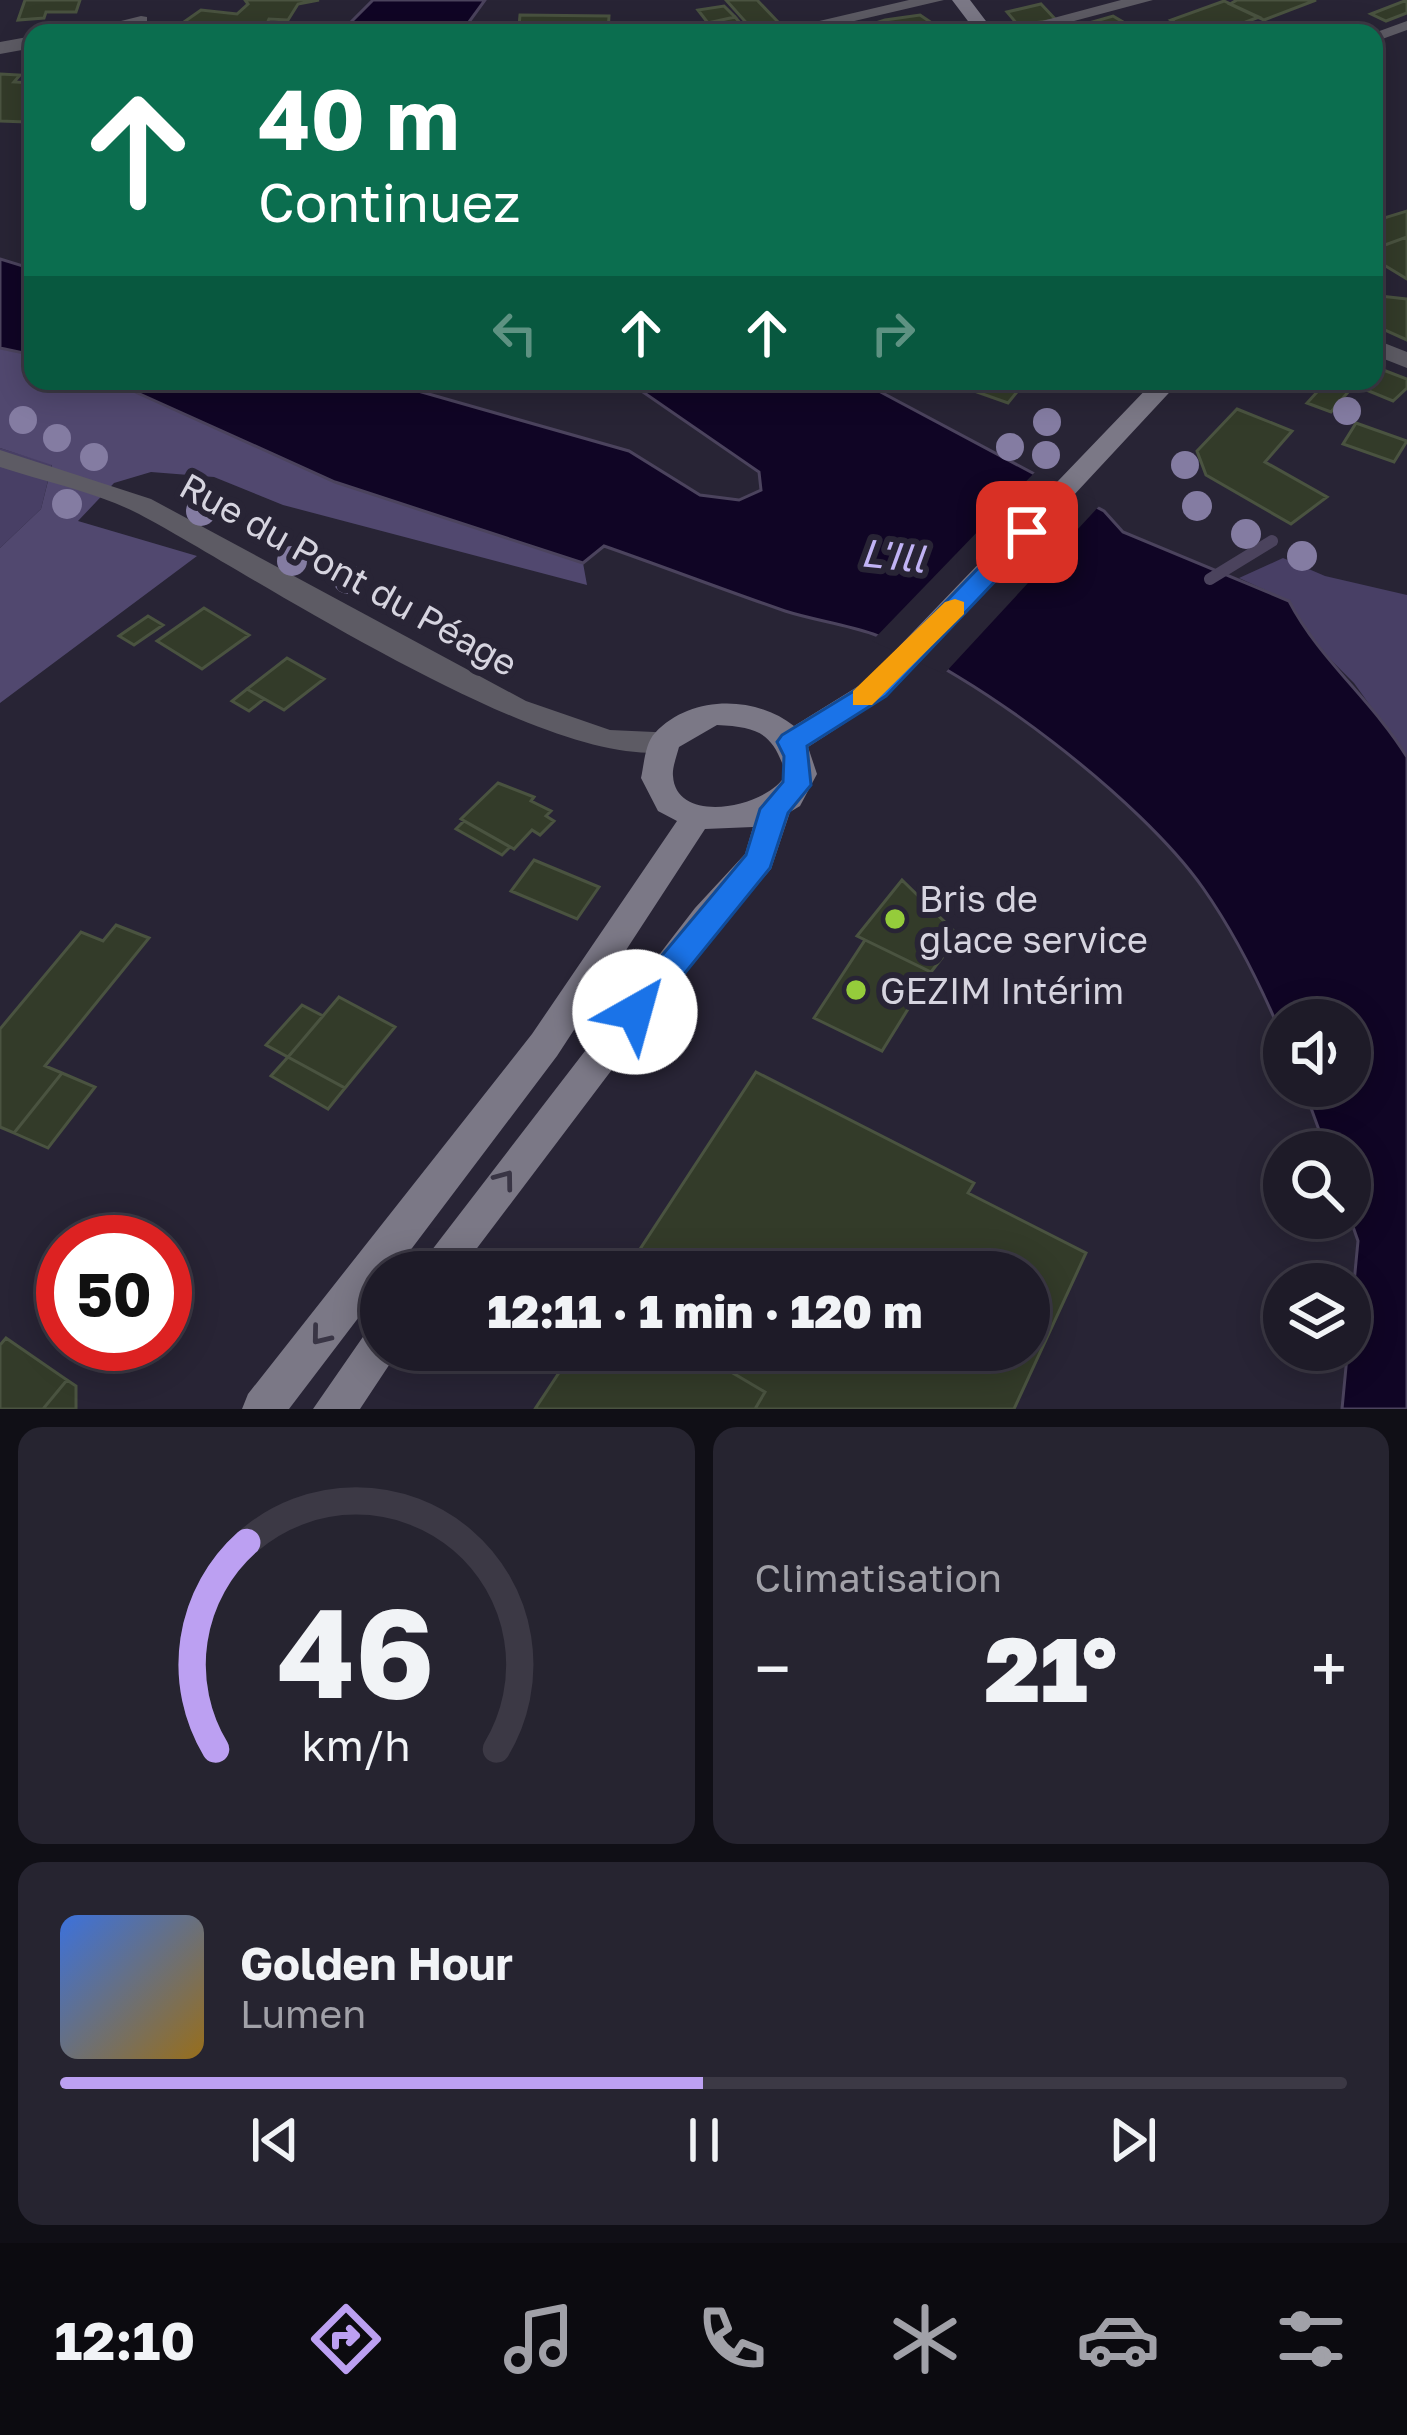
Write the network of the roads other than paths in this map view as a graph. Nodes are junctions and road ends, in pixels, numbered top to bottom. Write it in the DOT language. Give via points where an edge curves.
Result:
graph roads {
  1 [pos="934,0"];
  2 [pos="961,0"];
  3 [pos="1144,0"];
  4 [pos="820,24"];
  5 [pos="979,24"];
  6 [pos="1044,24"];
  7 [pos="1160,390"];
  8 [pos="0,458"];
  9 [pos="664,740"];
  10 [pos="791,742"];
  11 [pos="775,809"];
  12 [pos="697,817"];
  13 [pos="406,1251"];
  14 [pos="450,1251"];
  15 [pos="360,1304"];
  16 [pos="362,1371"];
  17 [pos="263,1409"];
  18 [pos="334,1409"];
  1 -- 4 [label="street"];
  2 -- 5 [label="main road"];
  3 -- 6 [label="street"];
  7 -- 10 [label="main road" via="876,689"];
  8 -- 9 [label="street, Rue du Pont du Péage" via="142,506 514,709 609,741"];
  9 -- 10 [label="main road" via="697,719 740,715"];
  9 -- 12 [label="main road" via="657,757 663,792"];
  10 -- 11 [label="main road" via="797,785"];
  11 -- 12 [label="main road" via="738,821"];
  14 -- 11 [label="main road, one-way" via="759,860"];
  12 -- 13 [label="main road"];
  15 -- 17 [label="main road, one-way"];
  16 -- 18 [label="main road"];
}
